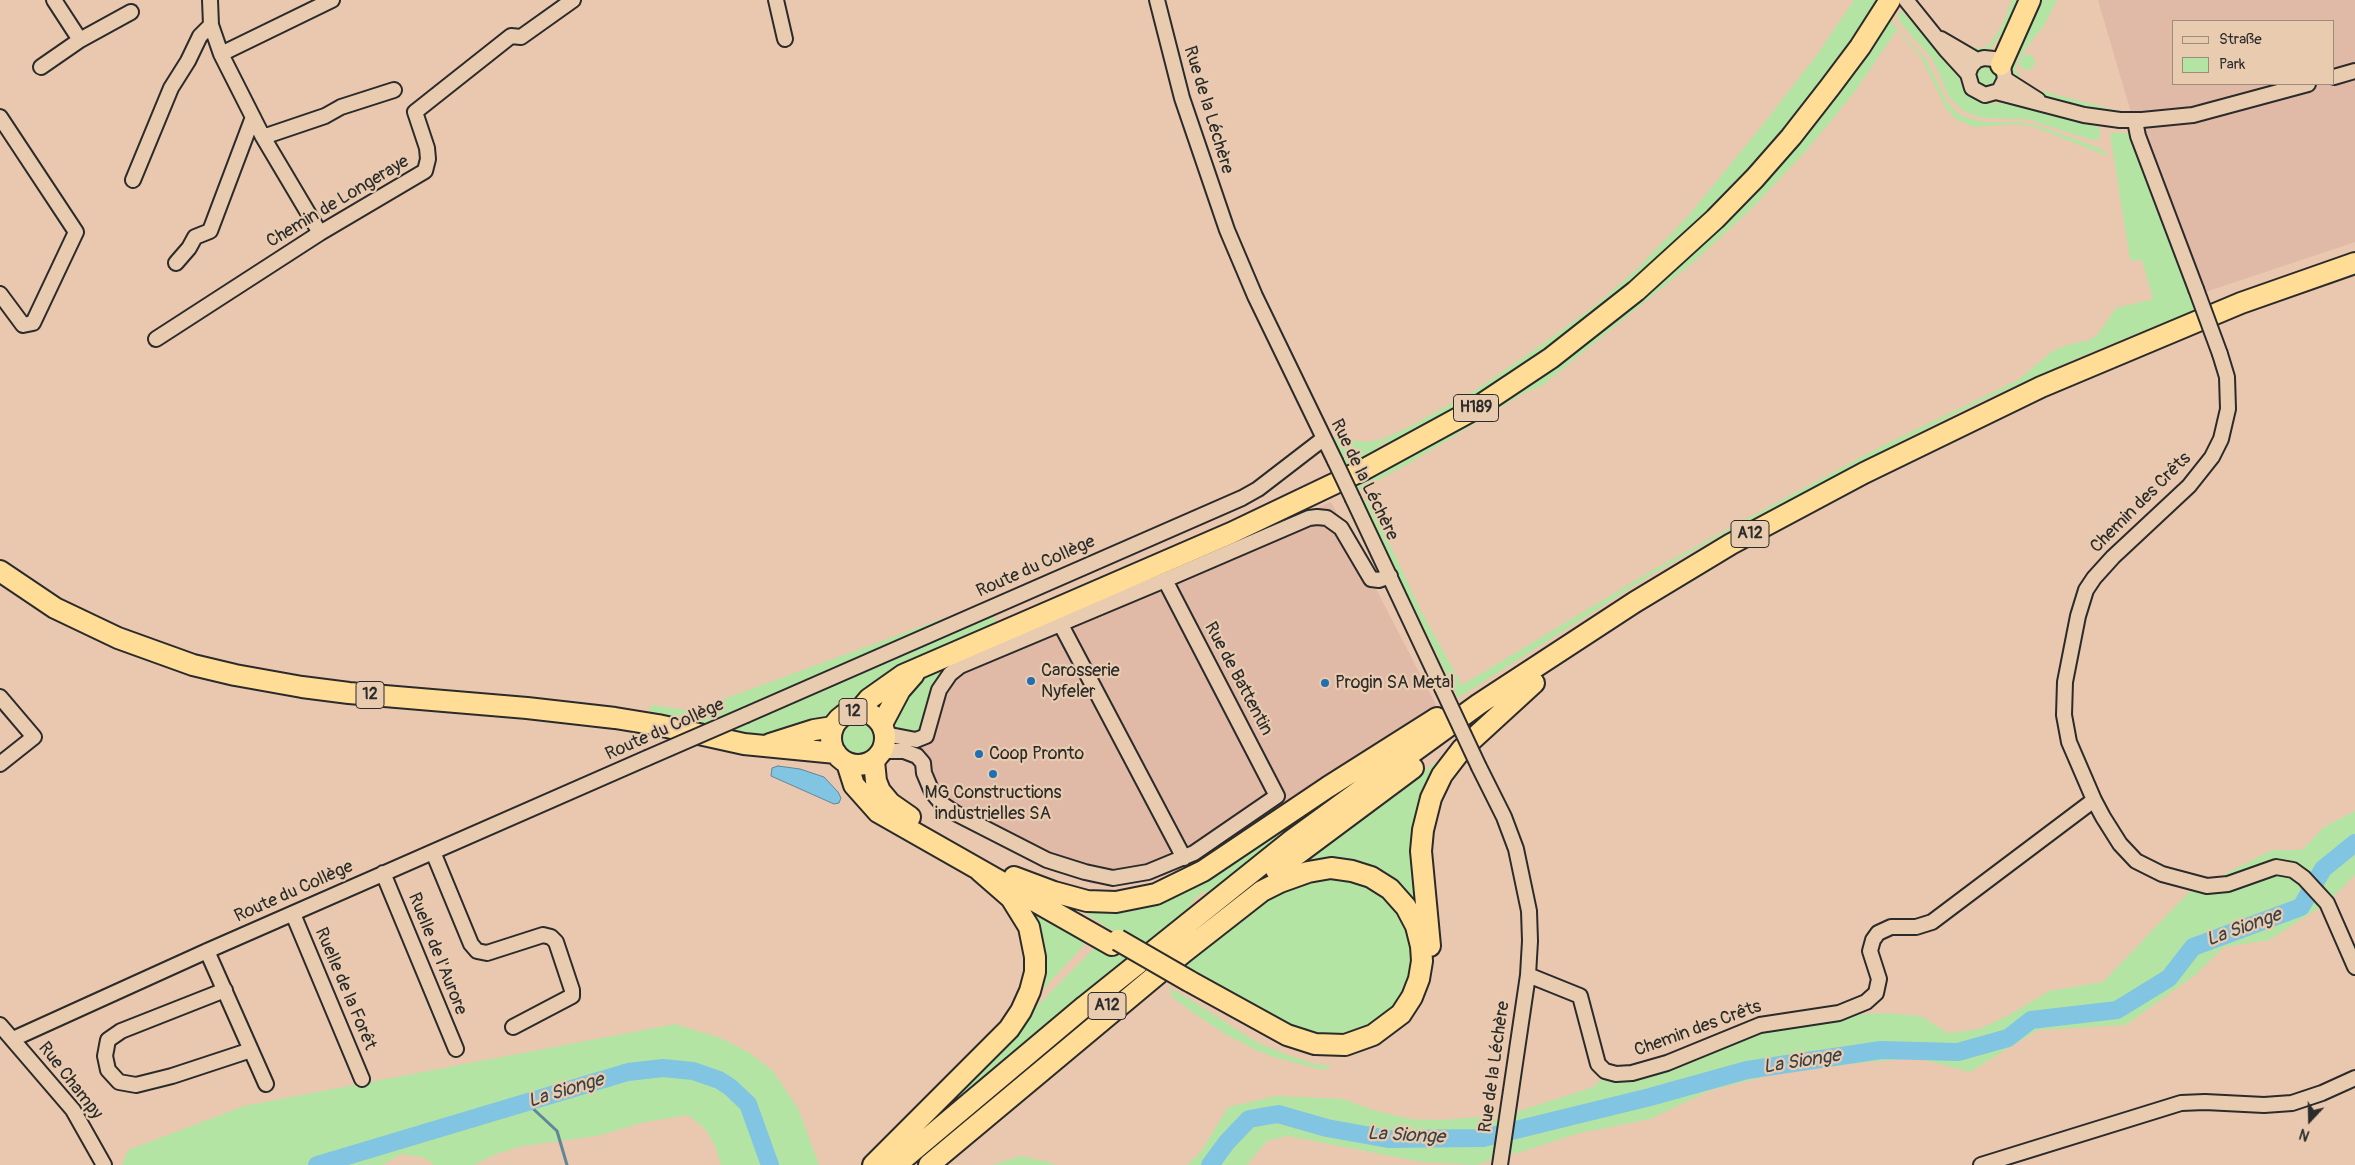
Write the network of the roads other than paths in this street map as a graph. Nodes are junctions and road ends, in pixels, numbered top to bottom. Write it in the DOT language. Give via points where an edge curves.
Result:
graph roads {
  1 [pos="54,0"];
  2 [pos="210,0"];
  3 [pos="332,0"];
  4 [pos="573,0"];
  5 [pos="776,0"];
  6 [pos="1157,0"];
  7 [pos="1890,0"];
  8 [pos="2030,0"];
  9 [pos="1908,2"];
  10 [pos="130,12"];
  11 [pos="211,24"];
  12 [pos="1934,34"];
  13 [pos="785,39"];
  14 [pos="80,40"];
  15 [pos="221,54"];
  16 [pos="1994,65"];
  17 [pos="41,67"];
  18 [pos="2355,71"];
  19 [pos="1968,74"];
  20 [pos="2335,77"];
  21 [pos="2304,85"];
  22 [pos="394,90"];
  23 [pos="1996,92"];
  24 [pos="2046,105"];
  25 [pos="0,117"];
  26 [pos="253,118"];
  27 [pos="2135,121"];
  28 [pos="263,137"];
  29 [pos="133,180"];
  30 [pos="320,232"];
  31 [pos="2355,254"];
  32 [pos="176,263"];
  33 [pos="2355,263"];
  34 [pos="2355,276"];
  35 [pos="0,294"];
  36 [pos="156,339"];
  37 [pos="1323,439"];
  38 [pos="0,571"];
  39 [pos="1390,576"];
  40 [pos="1165,580"];
  41 [pos="1060,623"];
  42 [pos="920,668"];
  43 [pos="1534,683"];
  44 [pos="0,697"];
  45 [pos="860,711"];
  46 [pos="833,727"];
  47 [pos="926,736"];
  48 [pos="880,742"];
  49 [pos="761,746"];
  50 [pos="841,758"];
  51 [pos="923,763"];
  52 [pos="0,764"];
  53 [pos="2094,800"];
  54 [pos="433,852"];
  55 [pos="1184,858"];
  56 [pos="980,871"];
  57 [pos="383,873"];
  58 [pos="1014,877"];
  59 [pos="293,914"];
  60 [pos="1115,942"];
  61 [pos="208,951"];
  62 [pos="2355,967"];
  63 [pos="1528,975"];
  64 [pos="1186,983"];
  65 [pos="225,990"];
  66 [pos="0,1025"];
  67 [pos="513,1027"];
  68 [pos="14,1039"];
  69 [pos="456,1049"];
  70 [pos="251,1050"];
  71 [pos="362,1078"];
  72 [pos="2355,1078"];
  73 [pos="266,1084"];
  74 [pos="1501,1160"];
  75 [pos="104,1165"];
  76 [pos="874,1165"];
  77 [pos="896,1165"];
  78 [pos="916,1165"];
  79 [pos="929,1165"];
  80 [pos="1981,1165"];
  1 -- 14 [label="street"];
  2 -- 11 [label="street"];
  3 -- 15 [label="street"];
  4 -- 30 [label="street, Chemin de Longeraye" via="521,37 510,36 415,112 427,148 425,171"];
  5 -- 13 [label="street"];
  6 -- 37 [label="street, Rue de la Léchère" via="1182,98 1227,230"];
  7 -- 42 [label="highway, H189" via="1830,87 1755,178 1636,291 1551,358 1473,410 1343,481"];
  8 -- 16 [label="highway" via="2016,28 1998,47"];
  9 -- 12 [label="street"];
  10 -- 14 [label="street"];
  11 -- 15 [label="street"];
  11 -- 29 [label="street" via="200,36 171,88"];
  12 -- 16 [label="street"];
  12 -- 19 [label="street"];
  14 -- 17 [label="street"];
  15 -- 26 [label="street"];
  16 -- 19 [label="street" via="1971,66"];
  16 -- 23 [label="street" via="2002,86"];
  16 -- 24 [label="street"];
  18 -- 20 [label="street"];
  19 -- 23 [label="street" via="1970,85 1977,92 1988,95"];
  21 -- 27 [label="street" via="2193,115"];
  22 -- 28 [label="street" via="341,106 325,116"];
  23 -- 24 [label="street"];
  24 -- 27 [label="street" via="2084,115"];
  25 -- 35 [label="street" via="76,232 33,322 23,325"];
  26 -- 28 [label="street"];
  26 -- 32 [label="street" via="210,231 195,237"];
  27 -- 53 [label="street, Chemin des Crêts, bridge" via="2220,354 2229,398 2217,448 2198,476 2099,572 2089,584 2081,605 2065,682 2064,715 2069,742"];
  28 -- 30 [label="street"];
  30 -- 36 [label="street, Chemin de Longeraye"];
  31 -- 58 [label="highway" via="2219,301 2035,379 1856,467 1675,564 1174,887 1136,899 1102,902 1069,897"];
  33 -- 77 [label="highway, A12" via="2241,303 2041,387 1864,473 1731,544 1627,607 1478,704 1292,840 1092,1000"];
  34 -- 43 [label="highway, A12" via="2131,362 1914,462 1719,567"];
  37 -- 39 [label="street, Rue de la Léchère, bridge"];
  37 -- 54 [label="street, Route du Collège, bridge" via="1242,498"];
  38 -- 49 [label="highway, 12" via="55,608 85,623 152,652 201,667 269,682 349,693 615,718"];
  39 -- 40 [label="street" via="1379,580 1371,578 1341,528 1327,518 1318,517 1308,518"];
  39 -- 63 [label="street, Rue de la Léchère, bridge" via="1504,817 1516,849 1524,882 1530,941"];
  40 -- 41 [label="street"];
  40 -- 55 [label="street, Rue de Battentin" via="1277,796"];
  41 -- 47 [label="street" via="955,670 939,690"];
  41 -- 55 [label="street"];
  42 -- 45 [label="highway, 12" via="892,681 868,699"];
  42 -- 48 [label="highway, 12" via="900,690"];
  43 -- 64 [label="highway" via="1462,748 1431,798 1421,850 1430,935 1429,967 1418,1003 1397,1030 1373,1045 1353,1052 1312,1052 1268,1036"];
  43 -- 78 [label="highway, A12" via="1420,762 1238,898"];
  44 -- 52 [label="street" via="34,737"];
  45 -- 46 [label="highway, 12" via="844,715"];
  45 -- 48 [label="highway, 12" via="876,718"];
  46 -- 49 [label="highway, 12"];
  46 -- 50 [label="highway, 12" via="831,740"];
  47 -- 48 [label="street" via="916,740"];
  47 -- 51 [label="street"];
  48 -- 50 [label="highway, 12" via="863,765"];
  48 -- 51 [label="street" via="908,751"];
  48 -- 58 [label="highway" via="878,785 890,804"];
  49 -- 50 [label="highway, 12"];
  50 -- 56 [label="highway" via="854,785 878,812"];
  51 -- 55 [label="street, Rue de Battentin" via="932,792 950,809 1057,864 1094,875 1122,878"];
  53 -- 62 [label="street, Chemin des Crêts" via="2125,849 2141,864 2162,874 2207,886 2228,884 2276,867 2288,868 2304,878 2324,899 2335,917"];
  53 -- 63 [label="street, Chemin des Crêts" via="1932,922 1916,927 1891,927 1878,933 1870,952 1879,979 1873,996 1833,1015 1760,1025 1667,1063 1632,1073 1612,1073 1598,1064 1580,996"];
  54 -- 57 [label="street, Route du Collège"];
  54 -- 67 [label="street" via="471,944 477,951 487,953 543,935 556,942 572,996"];
  56 -- 60 [label="highway"];
  56 -- 76 [label="highway" via="1011,898 1029,927 1036,957 1030,991 1009,1029"];
  57 -- 59 [label="street, Route du Collège"];
  57 -- 69 [label="street, Ruelle de l'Aurore"];
  58 -- 60 [label="highway"];
  59 -- 61 [label="street, Route du Collège"];
  59 -- 71 [label="street, Ruelle de la Forêt"];
  60 -- 64 [label="highway, bridge"];
  61 -- 65 [label="street"];
  61 -- 68 [label="street, Route du Collège"];
  63 -- 74 [label="street, Rue de la Léchère"];
  64 -- 79 [label="highway" via="1287,1035 1314,1044 1345,1045 1380,1032 1405,1009 1419,979 1422,960 1420,939 1402,901 1384,884 1366,875 1346,869 1323,869 1280,882 1262,891 1184,952"];
  65 -- 70 [label="street"];
  65 -- 70 [label="street" via="122,1031 108,1040 105,1056 108,1070 120,1082 136,1084 172,1076"];
  66 -- 68 [label="street, Rue Champy"];
  68 -- 75 [label="street, Rue Champy" via="73,1110"];
  70 -- 73 [label="street"];
  72 -- 80 [label="street" via="2292,1103 2180,1103"];
}
